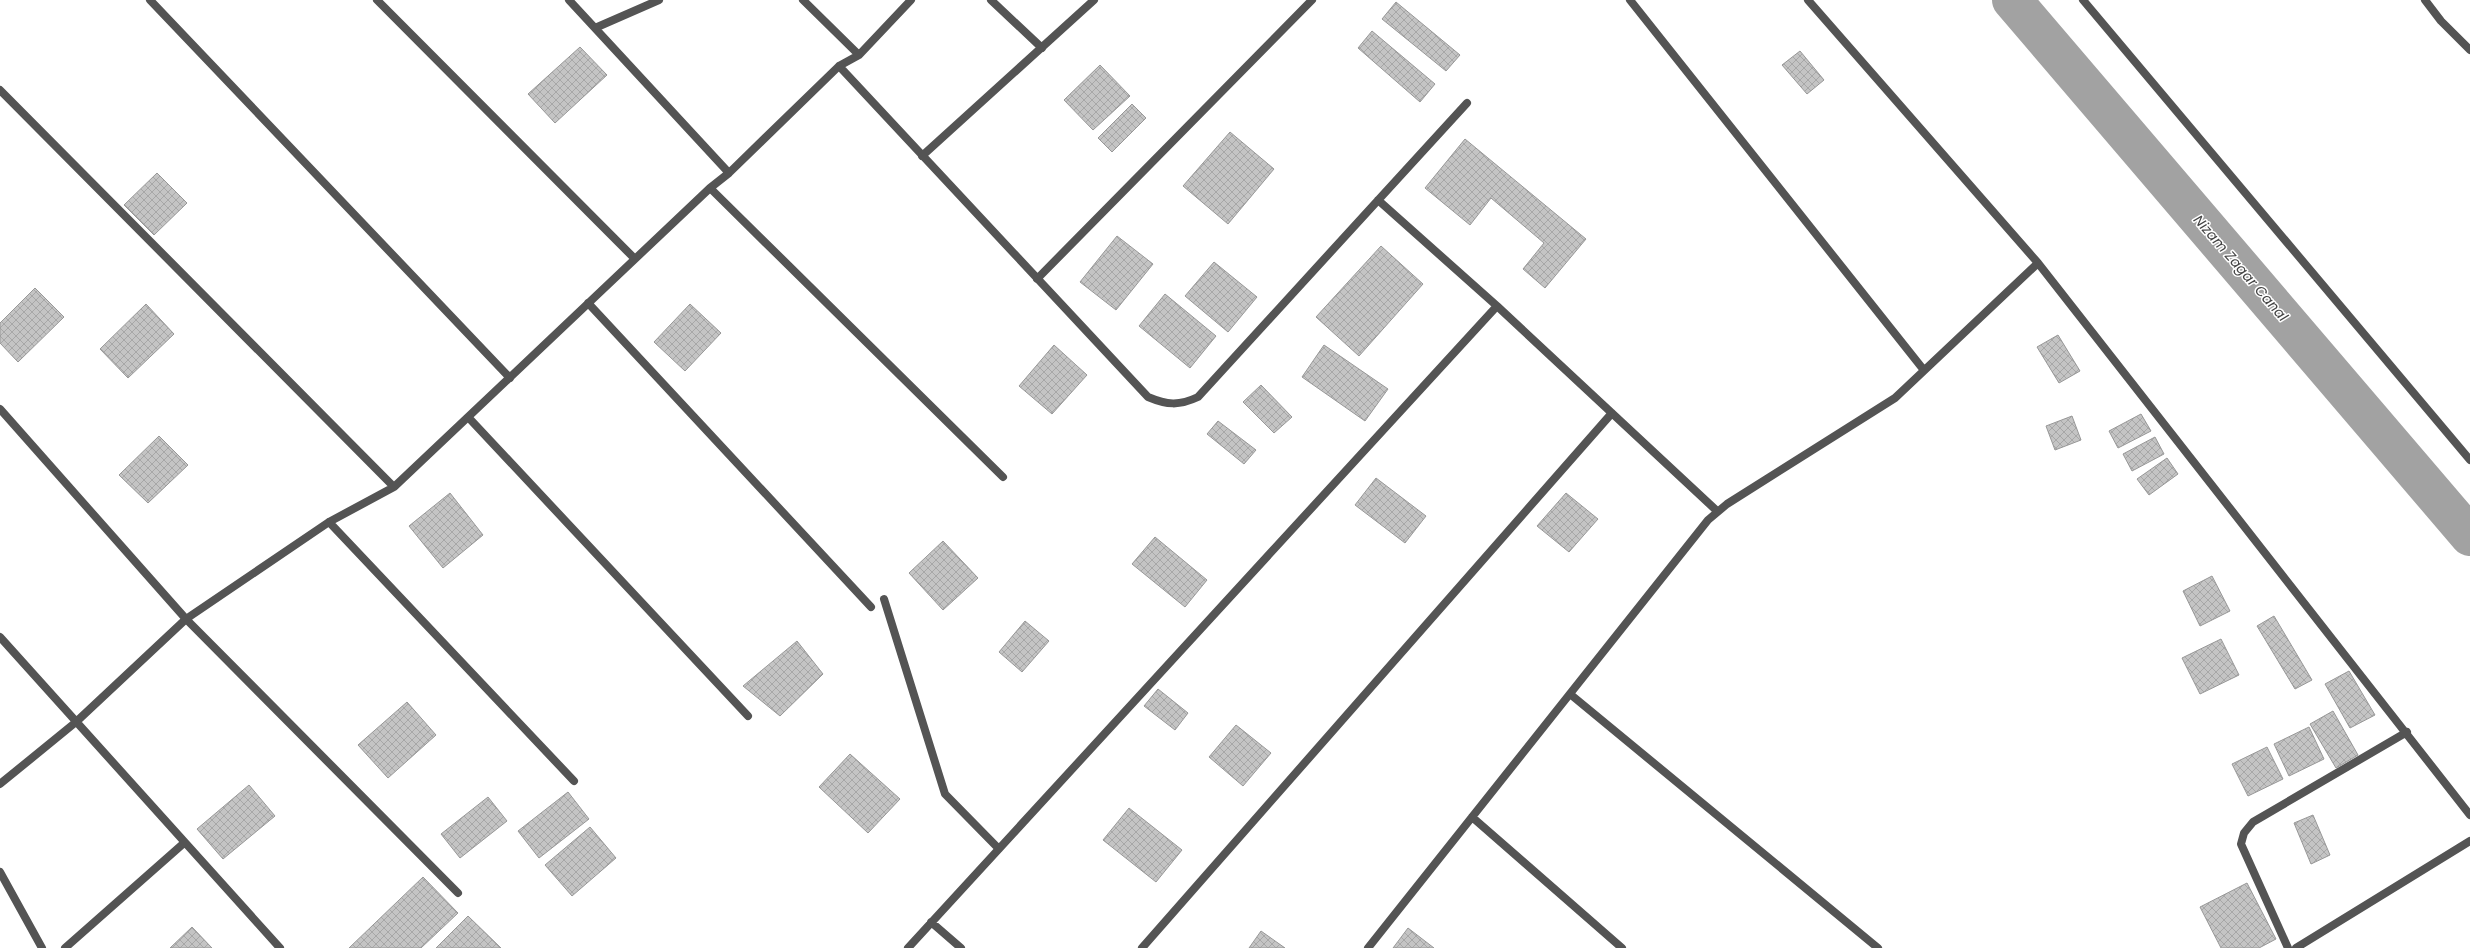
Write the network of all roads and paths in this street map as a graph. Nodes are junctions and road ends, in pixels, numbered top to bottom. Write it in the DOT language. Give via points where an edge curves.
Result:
graph roads {
  1 [pos="150,0"];
  2 [pos="377,0"];
  3 [pos="568,0"];
  4 [pos="659,0"];
  5 [pos="803,0"];
  6 [pos="911,0"];
  7 [pos="991,0"];
  8 [pos="1094,0"];
  9 [pos="1312,0"];
  10 [pos="1630,0"];
  11 [pos="1808,0"];
  12 [pos="2083,0"];
  13 [pos="2425,0"];
  14 [pos="595,28"];
  15 [pos="1042,48"];
  16 [pos="2470,50"];
  17 [pos="859,55"];
  18 [pos="839,66"];
  19 [pos="0,90"];
  20 [pos="1467,103"];
  21 [pos="922,156"];
  22 [pos="729,173"];
  23 [pos="710,188"];
  24 [pos="1378,200"];
  25 [pos="635,259"];
  26 [pos="2038,263"];
  27 [pos="1037,279"];
  28 [pos="588,303"];
  29 [pos="1497,306"];
  30 [pos="1923,370"];
  31 [pos="510,378"];
  32 [pos="0,409"];
  33 [pos="1612,413"];
  34 [pos="468,417"];
  35 [pos="2470,460"];
  36 [pos="1003,477"];
  37 [pos="394,488"];
  38 [pos="1717,511"];
  39 [pos="329,522"];
  40 [pos="884,598"];
  41 [pos="871,607"];
  42 [pos="186,619"];
  43 [pos="0,637"];
  44 [pos="1570,694"];
  45 [pos="748,716"];
  46 [pos="76,722"];
  47 [pos="2407,732"];
  48 [pos="574,782"];
  49 [pos="0,784"];
  50 [pos="2470,815"];
  51 [pos="1472,818"];
  52 [pos="2470,841"];
  53 [pos="184,843"];
  54 [pos="999,849"];
  55 [pos="0,872"];
  56 [pos="458,892"];
  57 [pos="931,922"];
  58 [pos="42,948"];
  59 [pos="65,948"];
  60 [pos="280,948"];
  61 [pos="908,948"];
  62 [pos="961,948"];
  63 [pos="1142,948"];
  64 [pos="1368,948"];
  65 [pos="1622,948"];
  66 [pos="1878,948"];
  67 [pos="2288,948"];
  68 [pos="2296,948"];
  1 -- 31 [label="street"];
  2 -- 25 [label="street"];
  3 -- 14 [label="street"];
  4 -- 14 [label="street"];
  5 -- 17 [label="street"];
  6 -- 17 [label="street"];
  7 -- 15 [label="street"];
  8 -- 15 [label="street"];
  9 -- 27 [label="street"];
  10 -- 30 [label="street"];
  11 -- 26 [label="street"];
  12 -- 35 [label="street"];
  13 -- 16 [label="street"];
  14 -- 22 [label="street"];
  15 -- 21 [label="street"];
  17 -- 18 [label="street"];
  18 -- 21 [label="street"];
  18 -- 22 [label="street"];
  19 -- 37 [label="street"];
  20 -- 24 [label="street"];
  21 -- 27 [label="street"];
  22 -- 23 [label="street"];
  23 -- 25 [label="street"];
  23 -- 36 [label="street"];
  24 -- 27 [label="street" via="1198,397 1185,404 1168,405 1148,397"];
  24 -- 29 [label="street"];
  25 -- 28 [label="street"];
  26 -- 30 [label="street"];
  26 -- 47 [label="street"];
  28 -- 31 [label="street"];
  28 -- 41 [label="street"];
  29 -- 33 [label="street"];
  29 -- 54 [label="street"];
  30 -- 38 [label="street" via="1882,408"];
  31 -- 34 [label="street"];
  32 -- 42 [label="street"];
  33 -- 38 [label="street"];
  33 -- 63 [label="street"];
  34 -- 37 [label="street"];
  34 -- 45 [label="street"];
  37 -- 39 [label="street"];
  38 -- 44 [label="street"];
  39 -- 42 [label="street"];
  39 -- 48 [label="street"];
  40 -- 54 [label="street" via="945,794"];
  42 -- 46 [label="street"];
  42 -- 56 [label="street"];
  43 -- 46 [label="street"];
  44 -- 51 [label="street"];
  44 -- 66 [label="street"];
  46 -- 49 [label="street"];
  46 -- 53 [label="street"];
  47 -- 50 [label="street"];
  47 -- 67 [label="street" via="2253,822 2244,833 2241,844"];
  51 -- 64 [label="street"];
  51 -- 65 [label="street"];
  52 -- 68 [label="street"];
  53 -- 59 [label="street"];
  53 -- 60 [label="street"];
  54 -- 57 [label="street"];
  55 -- 58 [label="street"];
  57 -- 61 [label="street"];
  57 -- 62 [label="street"];
}
